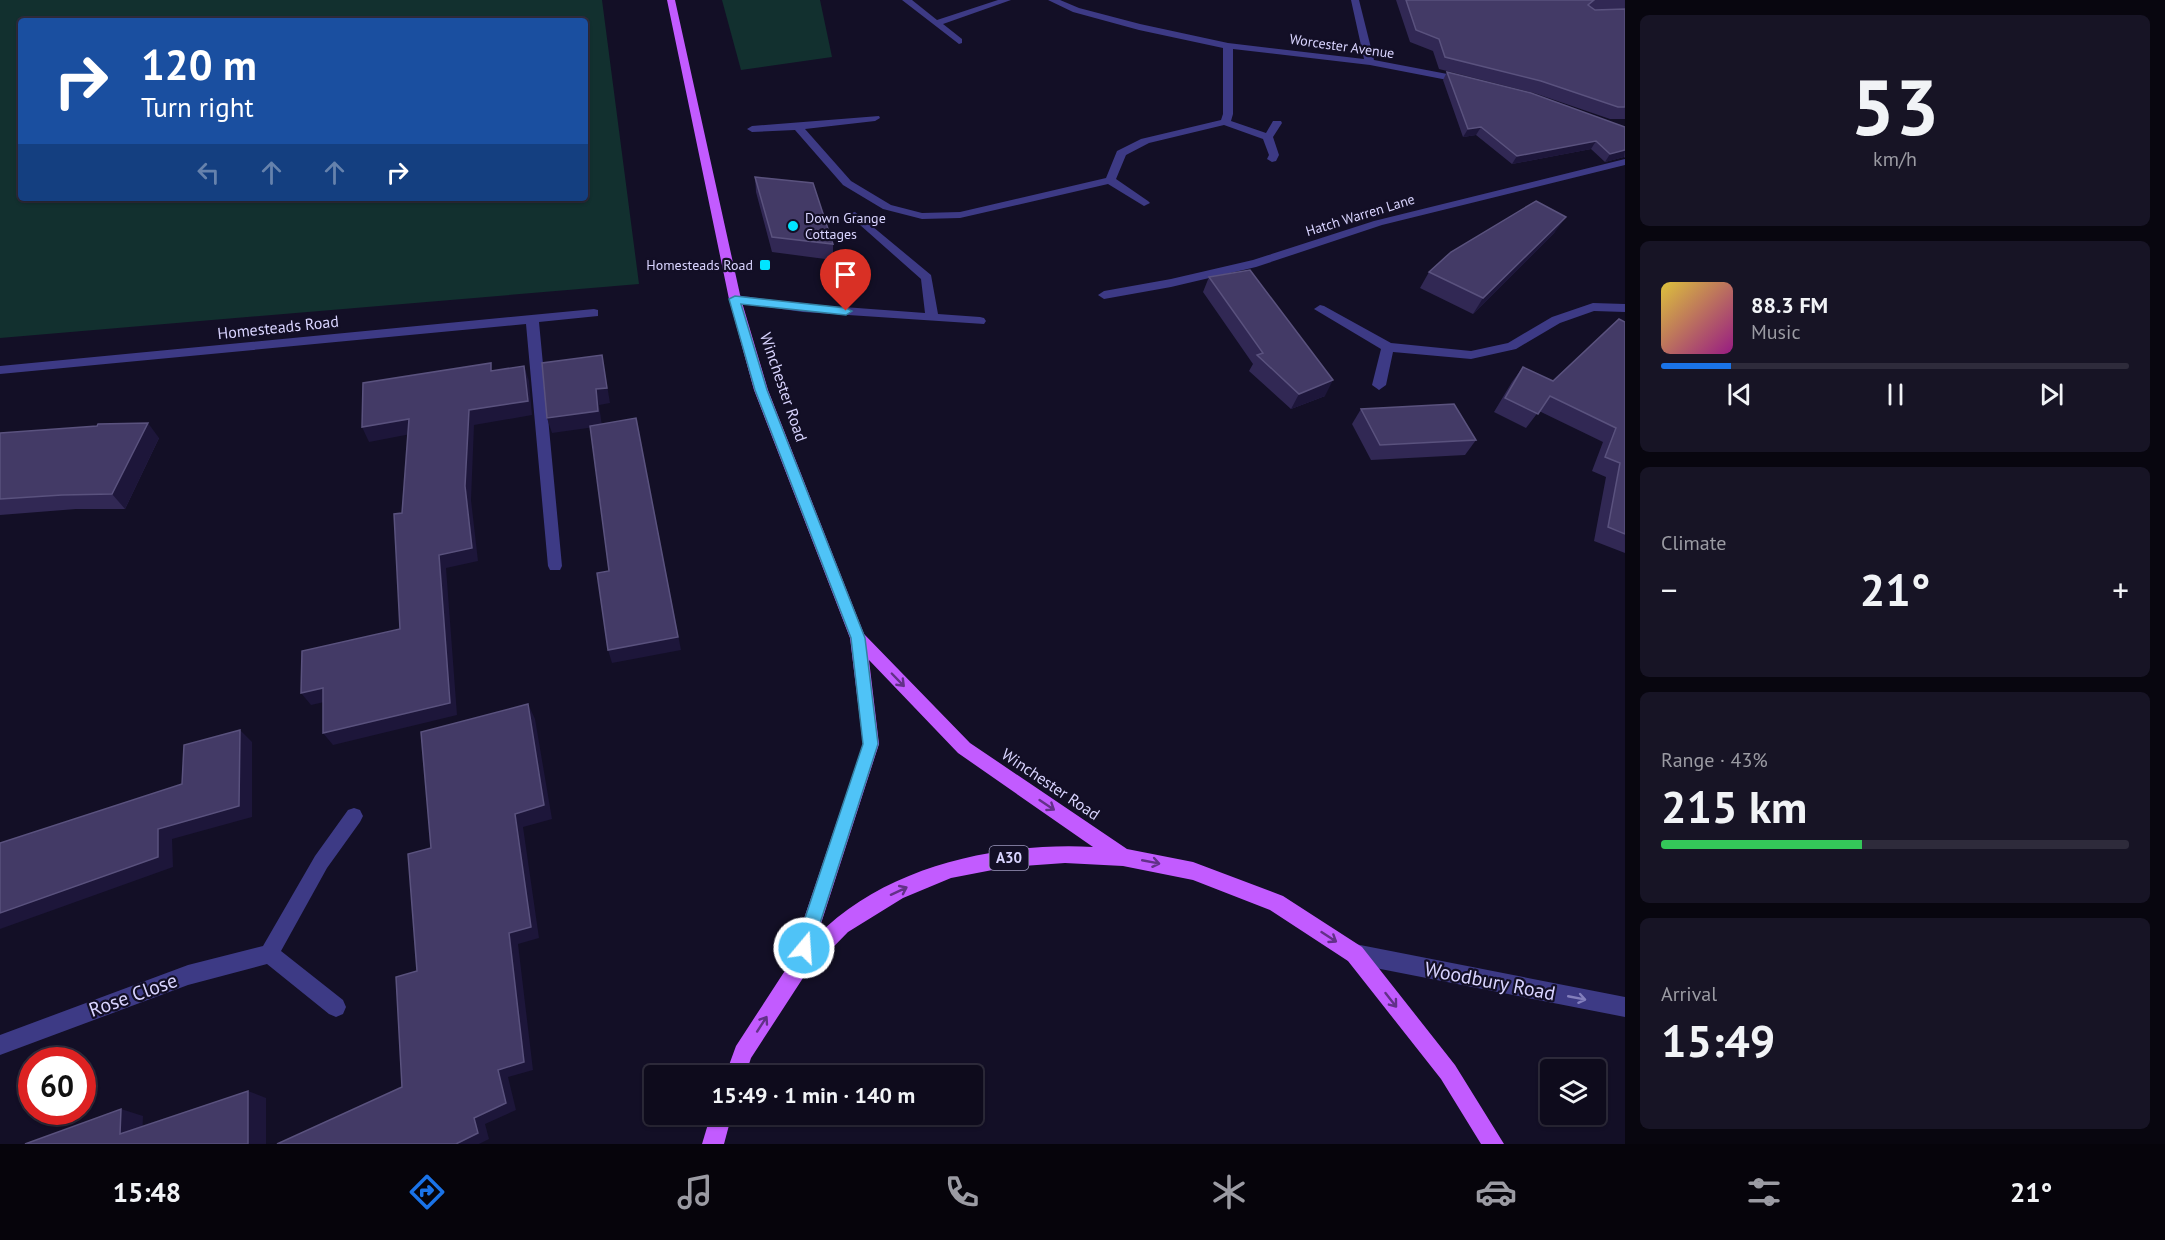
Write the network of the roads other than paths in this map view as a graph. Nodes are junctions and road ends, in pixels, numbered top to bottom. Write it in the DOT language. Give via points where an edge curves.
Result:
graph roads {
  1 [pos="671,0"];
  2 [pos="906,0"];
  3 [pos="1007,0"];
  4 [pos="1052,0"];
  5 [pos="1356,0"];
  6 [pos="936,23"];
  7 [pos="959,41"];
  8 [pos="1228,45"];
  9 [pos="1370,62"];
  10 [pos="1476,82"];
  11 [pos="874,118"];
  12 [pos="1225,122"];
  13 [pos="1277,123"];
  14 [pos="798,127"];
  15 [pos="752,129"];
  16 [pos="1268,137"];
  17 [pos="1272,159"];
  18 [pos="1625,162"];
  19 [pos="1110,180"];
  20 [pos="1144,203"];
  21 [pos="855,215"];
  22 [pos="1104,295"];
  23 [pos="735,299"];
  24 [pos="1625,308"];
  25 [pos="1320,309"];
  26 [pos="594,313"];
  27 [pos="932,317"];
  28 [pos="531,318"];
  29 [pos="980,321"];
  30 [pos="1388,347"];
  31 [pos="0,370"];
  32 [pos="1379,385"];
  33 [pos="555,567"];
  34 [pos="858,638"];
  35 [pos="354,816"];
  36 [pos="1123,857"];
  37 [pos="269,954"];
  38 [pos="1355,954"];
  39 [pos="796,971"];
  40 [pos="336,1007"];
  41 [pos="1625,1008"];
  42 [pos="0,1045"];
  43 [pos="738,1065"];
  44 [pos="718,1125"];
  45 [pos="712,1141"];
  46 [pos="1493,1144"];
  1 -- 23 [label="main road, Winchester Road / A30"];
  2 -- 6 [label="street"];
  3 -- 6 [label="street"];
  4 -- 8 [label="street, Worcester Avenue" via="1139,27"];
  5 -- 9 [label="street"];
  6 -- 7 [label="street"];
  8 -- 9 [label="street, Worcester Avenue"];
  8 -- 12 [label="street"];
  9 -- 10 [label="street, Worcester Avenue"];
  11 -- 14 [label="street"];
  12 -- 16 [label="street"];
  12 -- 19 [label="street" via="1145,141 1121,153"];
  13 -- 16 [label="street"];
  14 -- 15 [label="street"];
  14 -- 19 [label="street" via="847,183 887,207 922,216 960,214"];
  16 -- 17 [label="street"];
  18 -- 22 [label="street, Hatch Warren Lane" via="1378,223 1256,263"];
  19 -- 20 [label="street"];
  21 -- 27 [label="street" via="927,278"];
  23 -- 27 [label="street"];
  23 -- 34 [label="main road, Winchester Road / A30" via="761,390"];
  24 -- 30 [label="street" via="1593,307 1556,320 1512,346 1470,355"];
  25 -- 30 [label="street"];
  26 -- 28 [label="street, Homesteads Road"];
  27 -- 29 [label="street"];
  28 -- 31 [label="street, Homesteads Road"];
  28 -- 33 [label="street"];
  30 -- 32 [label="street"];
  34 -- 36 [label="main road, Winchester Road / A30, one-way" via="964,748"];
  34 -- 39 [label="main road, Winchester Road / A30" via="871,744"];
  35 -- 37 [label="street" via="321,862"];
  36 -- 38 [label="main road, A30, one-way" via="1193,871 1276,903"];
  39 -- 36 [label="main road, A30, one-way" via="841,925 896,892 950,869 1008,858"];
  37 -- 40 [label="street"];
  37 -- 42 [label="street, Rose Close" via="188,975"];
  38 -- 41 [label="street, Woodbury Road, one-way"];
  38 -- 46 [label="main road, A30, one-way" via="1448,1071"];
  43 -- 39 [label="main road, A30, one-way" via="742,1053"];
  44 -- 45 [label="main road"];
}
